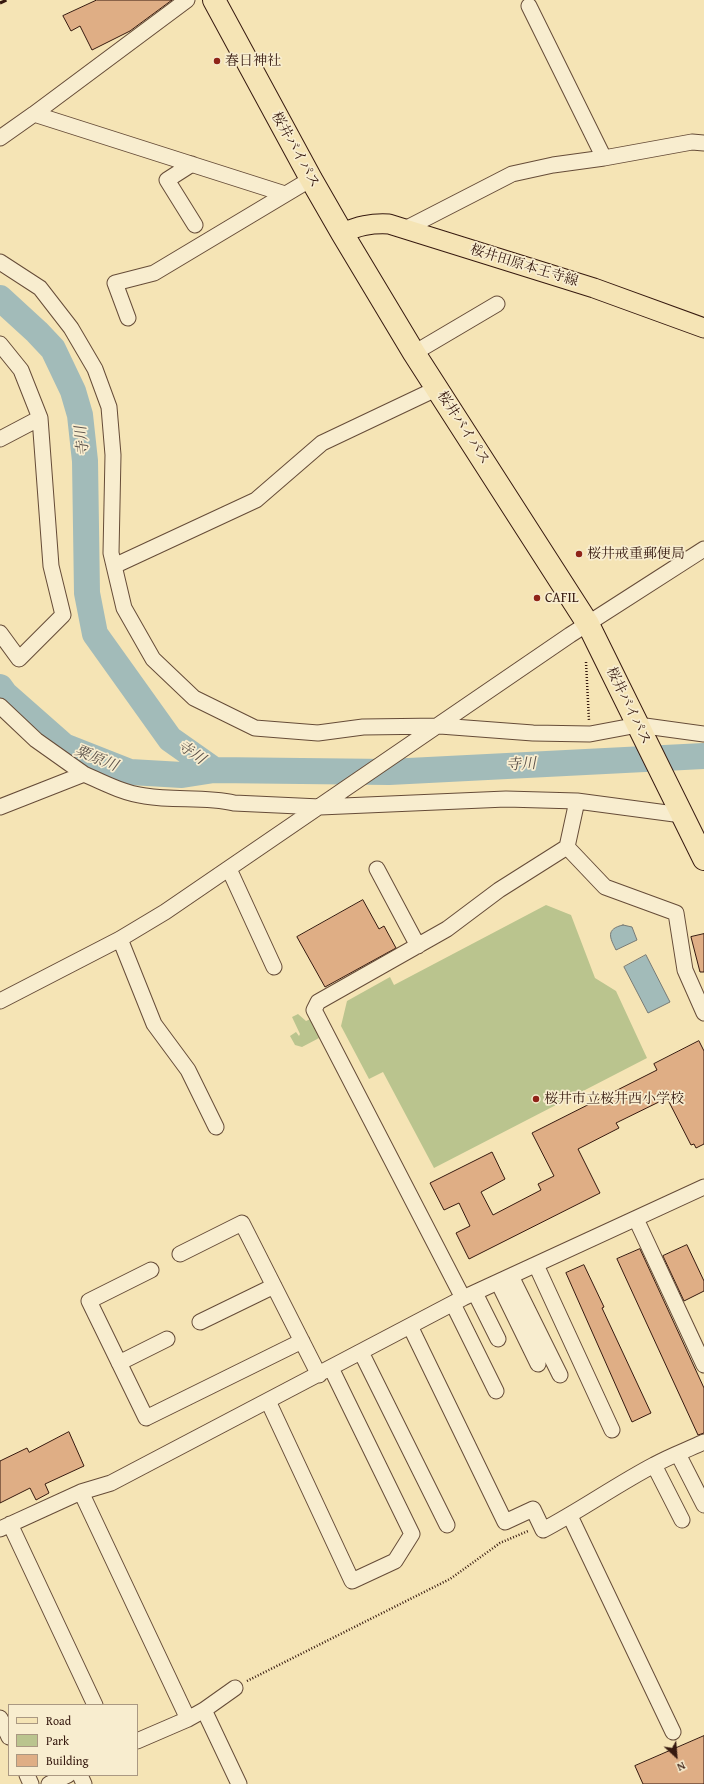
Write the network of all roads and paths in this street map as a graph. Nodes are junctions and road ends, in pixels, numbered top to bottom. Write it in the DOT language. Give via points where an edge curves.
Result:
graph roads {
  1 [pos="187,0"];
  2 [pos="214,0"];
  3 [pos="529,6"];
  4 [pos="34,114"];
  5 [pos="0,138"];
  6 [pos="704,143"];
  7 [pos="604,158"];
  8 [pos="192,164"];
  9 [pos="311,179"];
  10 [pos="285,194"];
  11 [pos="195,225"];
  12 [pos="405,230"];
  13 [pos="342,233"];
  14 [pos="0,262"];
  15 [pos="497,304"];
  16 [pos="128,318"];
  17 [pos="704,328"];
  18 [pos="2,348"];
  19 [pos="414,353"];
  20 [pos="438,388"];
  21 [pos="40,418"];
  22 [pos="0,440"];
  23 [pos="704,549"];
  24 [pos="114,566"];
  25 [pos="588,624"];
  26 [pos="0,633"];
  27 [pos="586,656"];
  28 [pos="0,706"];
  29 [pos="436,728"];
  30 [pos="639,729"];
  31 [pos="590,734"];
  32 [pos="704,734"];
  33 [pos="84,774"];
  34 [pos="577,801"];
  35 [pos="324,804"];
  36 [pos="0,807"];
  37 [pos="680,810"];
  38 [pos="567,847"];
  39 [pos="704,859"];
  40 [pos="377,869"];
  41 [pos="230,870"];
  42 [pos="120,939"];
  43 [pos="418,946"];
  44 [pos="274,967"];
  45 [pos="0,1001"];
  46 [pos="704,1013"];
  47 [pos="216,1127"];
  48 [pos="704,1187"];
  49 [pos="636,1219"];
  50 [pos="180,1254"];
  51 [pos="536,1265"];
  52 [pos="151,1270"];
  53 [pos="505,1279"];
  54 [pos="274,1286"];
  55 [pos="464,1298"];
  56 [pos="200,1322"];
  57 [pos="410,1326"];
  58 [pos="167,1339"];
  59 [pos="498,1339"];
  60 [pos="302,1341"];
  61 [pos="362,1352"];
  62 [pos="119,1363"];
  63 [pos="538,1364"];
  64 [pos="704,1365"];
  65 [pos="325,1372"];
  66 [pos="560,1374"];
  67 [pos="496,1391"];
  68 [pos="268,1401"];
  69 [pos="612,1430"];
  70 [pos="704,1442"];
  71 [pos="678,1454"];
  72 [pos="654,1465"];
  73 [pos="81,1492"];
  74 [pos="704,1505"];
  75 [pos="570,1516"];
  76 [pos="682,1520"];
  77 [pos="447,1525"];
  78 [pos="541,1525"];
  79 [pos="5,1526"];
  80 [pos="235,1688"];
  81 [pos="94,1704"];
  82 [pos="204,1710"];
  83 [pos="0,1718"];
  84 [pos="188,1719"];
  85 [pos="673,1732"];
  86 [pos="8,1734"];
  87 [pos="138,1741"];
  88 [pos="66,1776"];
  89 [pos="49,1784"];
  90 [pos="240,1784"];
  1 -- 4 [label="street"];
  2 -- 9 [label="highway, 桜井バイパス"];
  3 -- 7 [label="street"];
  4 -- 5 [label="street"];
  4 -- 8 [label="street"];
  6 -- 7 [label="street" via="692,142"];
  7 -- 12 [label="street" via="512,174"];
  8 -- 10 [label="street"];
  8 -- 11 [label="street" via="167,180"];
  9 -- 10 [label="street"];
  9 -- 13 [label="highway, 桜井バイパス"];
  10 -- 16 [label="street" via="154,273 115,283"];
  12 -- 13 [label="main road, 桜井田原本王寺線" via="389,224 372,223"];
  12 -- 17 [label="main road, 桜井田原本王寺線" via="594,288"];
  13 -- 19 [label="highway, 桜井バイパス"];
  14 -- 24 [label="street" via="40,288 71,328 95,369 109,407 113,455"];
  15 -- 19 [label="street"];
  18 -- 21 [label="street" via="21,370"];
  19 -- 20 [label="highway, 桜井バイパス"];
  20 -- 24 [label="street" via="322,443 256,500"];
  20 -- 25 [label="highway, 桜井バイパス"];
  21 -- 22 [label="street"];
  21 -- 26 [label="street" via="51,566 63,615 20,659"];
  23 -- 25 [label="street"];
  24 -- 29 [label="street" via="124,608 153,659 194,698 255,728 318,733 363,727"];
  25 -- 29 [label="street"];
  25 -- 30 [label="highway, 桜井バイパス"];
  27 -- 31 [label="path"];
  28 -- 33 [label="street" via="36,740"];
  29 -- 31 [label="street"];
  29 -- 35 [label="street"];
  30 -- 31 [label="street"];
  30 -- 32 [label="street"];
  30 -- 37 [label="highway, 桜井バイパス"];
  33 -- 35 [label="street" via="121,791 145,796 222,800 234,804"];
  33 -- 36 [label="street"];
  34 -- 35 [label="street" via="506,799"];
  34 -- 37 [label="street"];
  34 -- 38 [label="street"];
  35 -- 41 [label="street"];
  37 -- 39 [label="highway, 桜井バイパス"];
  38 -- 43 [label="street"];
  38 -- 46 [label="street" via="605,887 676,913 686,970"];
  40 -- 43 [label="street"];
  41 -- 42 [label="street"];
  41 -- 44 [label="street"];
  42 -- 45 [label="street"];
  42 -- 47 [label="street" via="154,1024 188,1070"];
  43 -- 55 [label="street" via="318,1002 314,1010"];
  48 -- 49 [label="street"];
  49 -- 51 [label="street"];
  49 -- 64 [label="street"];
  50 -- 54 [label="street" via="242,1223"];
  51 -- 53 [label="street"];
  51 -- 69 [label="street"];
  52 -- 62 [label="street" via="89,1301"];
  53 -- 55 [label="street"];
  53 -- 63 [label="street"];
  53 -- 66 [label="street"];
  54 -- 56 [label="street"];
  54 -- 60 [label="street"];
  55 -- 57 [label="street"];
  55 -- 59 [label="street"];
  55 -- 67 [label="street"];
  57 -- 61 [label="street"];
  57 -- 78 [label="street" via="505,1522 533,1509"];
  58 -- 62 [label="street"];
  60 -- 62 [label="street" via="146,1418"];
  60 -- 65 [label="street"];
  61 -- 65 [label="street"];
  61 -- 77 [label="street"];
  65 -- 68 [label="street"];
  65 -- 68 [label="street" via="412,1534 394,1561 352,1581"];
  68 -- 73 [label="street" via="111,1483"];
  70 -- 71 [label="street"];
  71 -- 72 [label="street"];
  71 -- 74 [label="street"];
  72 -- 75 [label="street"];
  72 -- 76 [label="street"];
  73 -- 79 [label="street"];
  73 -- 84 [label="street"];
  75 -- 78 [label="street" via="543,1530"];
  75 -- 85 [label="street"];
  78 -- 80 [label="path" via="500,1543 450,1579"];
  79 -- 81 [label="street"];
  80 -- 82 [label="street"];
  82 -- 84 [label="street"];
  82 -- 90 [label="street"];
  83 -- 86 [label="street"];
  84 -- 87 [label="street"];
  88 -- 89 [label="street"];
}
